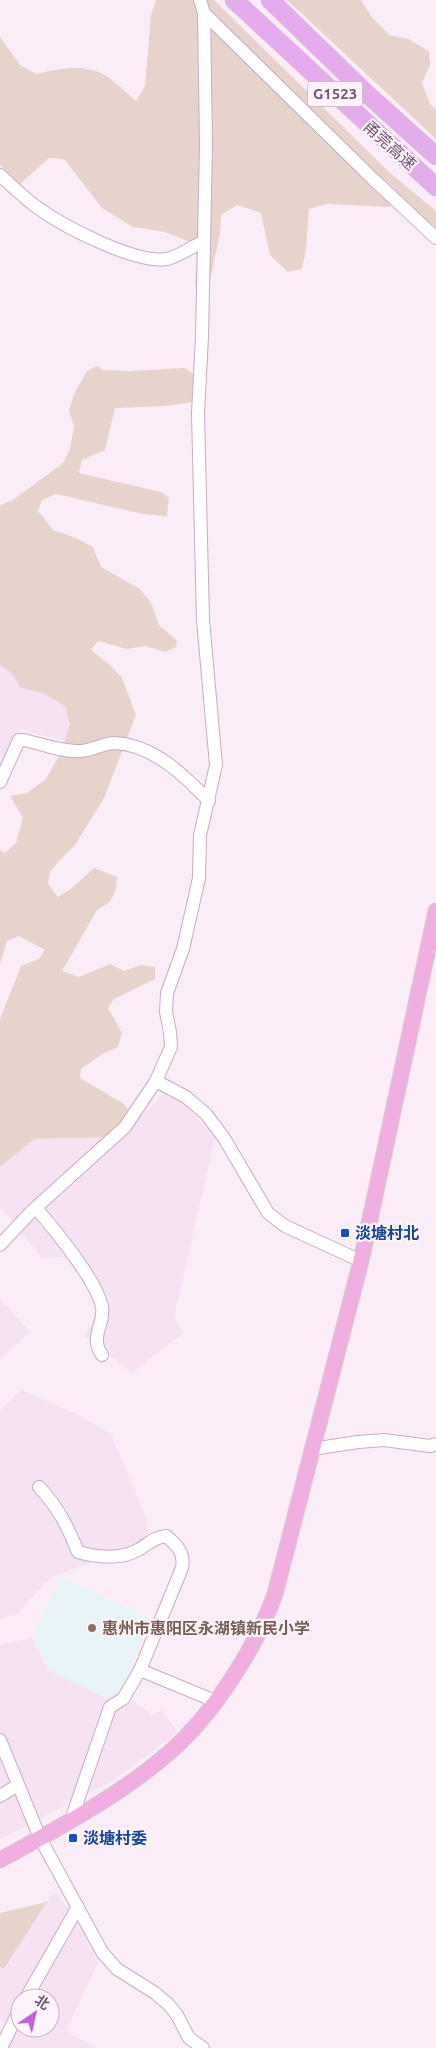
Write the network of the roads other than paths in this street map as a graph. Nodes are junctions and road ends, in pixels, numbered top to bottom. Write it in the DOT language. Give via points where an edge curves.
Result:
graph roads {
  1 [pos="200,0"];
  2 [pos="234,0"];
  3 [pos="270,0"];
  4 [pos="204,13"];
  5 [pos="436,156"];
  6 [pos="0,175"];
  7 [pos="436,187"];
  8 [pos="436,238"];
  9 [pos="204,241"];
  10 [pos="0,782"];
  11 [pos="209,801"];
  12 [pos="436,911"];
  13 [pos="156,1081"];
  14 [pos="36,1208"];
  15 [pos="0,1245"];
  16 [pos="361,1261"];
  17 [pos="102,1355"];
  18 [pos="436,1444"];
  19 [pos="312,1449"];
  20 [pos="39,1487"];
  21 [pos="140,1670"];
  22 [pos="215,1701"];
  23 [pos="0,1740"];
  24 [pos="18,1785"];
  25 [pos="0,1796"];
  26 [pos="71,1820"];
  27 [pos="40,1838"];
  28 [pos="2,1855"];
  29 [pos="78,1907"];
  30 [pos="32,1988"];
  31 [pos="10,2030"];
  32 [pos="1,2048"];
  33 [pos="203,2048"];
  1 -- 4 [label="street"];
  2 -- 7 [label="highway, 甬莞高速 / G1523"];
  3 -- 5 [label="highway, 甬莞高速 / G1523"];
  4 -- 8 [label="street"];
  4 -- 9 [label="street"];
  6 -- 9 [label="street" via="37,207 63,224 131,255 166,259"];
  9 -- 11 [label="street" via="198,413 203,620 216,764"];
  10 -- 11 [label="street" via="19,740 79,751 114,743 142,749 156,756 185,776"];
  11 -- 13 [label="street" via="200,835 199,878 183,949 167,993 171,1047"];
  12 -- 16 [label="main road"];
  13 -- 14 [label="street" via="125,1127"];
  13 -- 16 [label="street" via="186,1097 206,1114 224,1138 268,1213 285,1226"];
  14 -- 15 [label="street"];
  14 -- 17 [label="street" via="61,1238 97,1294 102,1308 96,1333 97,1349"];
  16 -- 19 [label="main road"];
  18 -- 19 [label="street" via="384,1440"];
  19 -- 22 [label="main road" via="272,1602 254,1641"];
  20 -- 21 [label="street" via="67,1524 78,1552 120,1556 136,1552 158,1537 166,1536 177,1545 184,1558 182,1568"];
  21 -- 22 [label="street"];
  21 -- 26 [label="street" via="123,1699 110,1707"];
  22 -- 26 [label="main road" via="191,1731 161,1760"];
  23 -- 24 [label="street"];
  24 -- 25 [label="street"];
  24 -- 27 [label="street"];
  26 -- 27 [label="main road"];
  27 -- 28 [label="main road"];
  27 -- 29 [label="street"];
  29 -- 30 [label="street"];
  29 -- 33 [label="street" via="112,1964 166,2002 189,2038"];
  31 -- 32 [label="street"];
}
